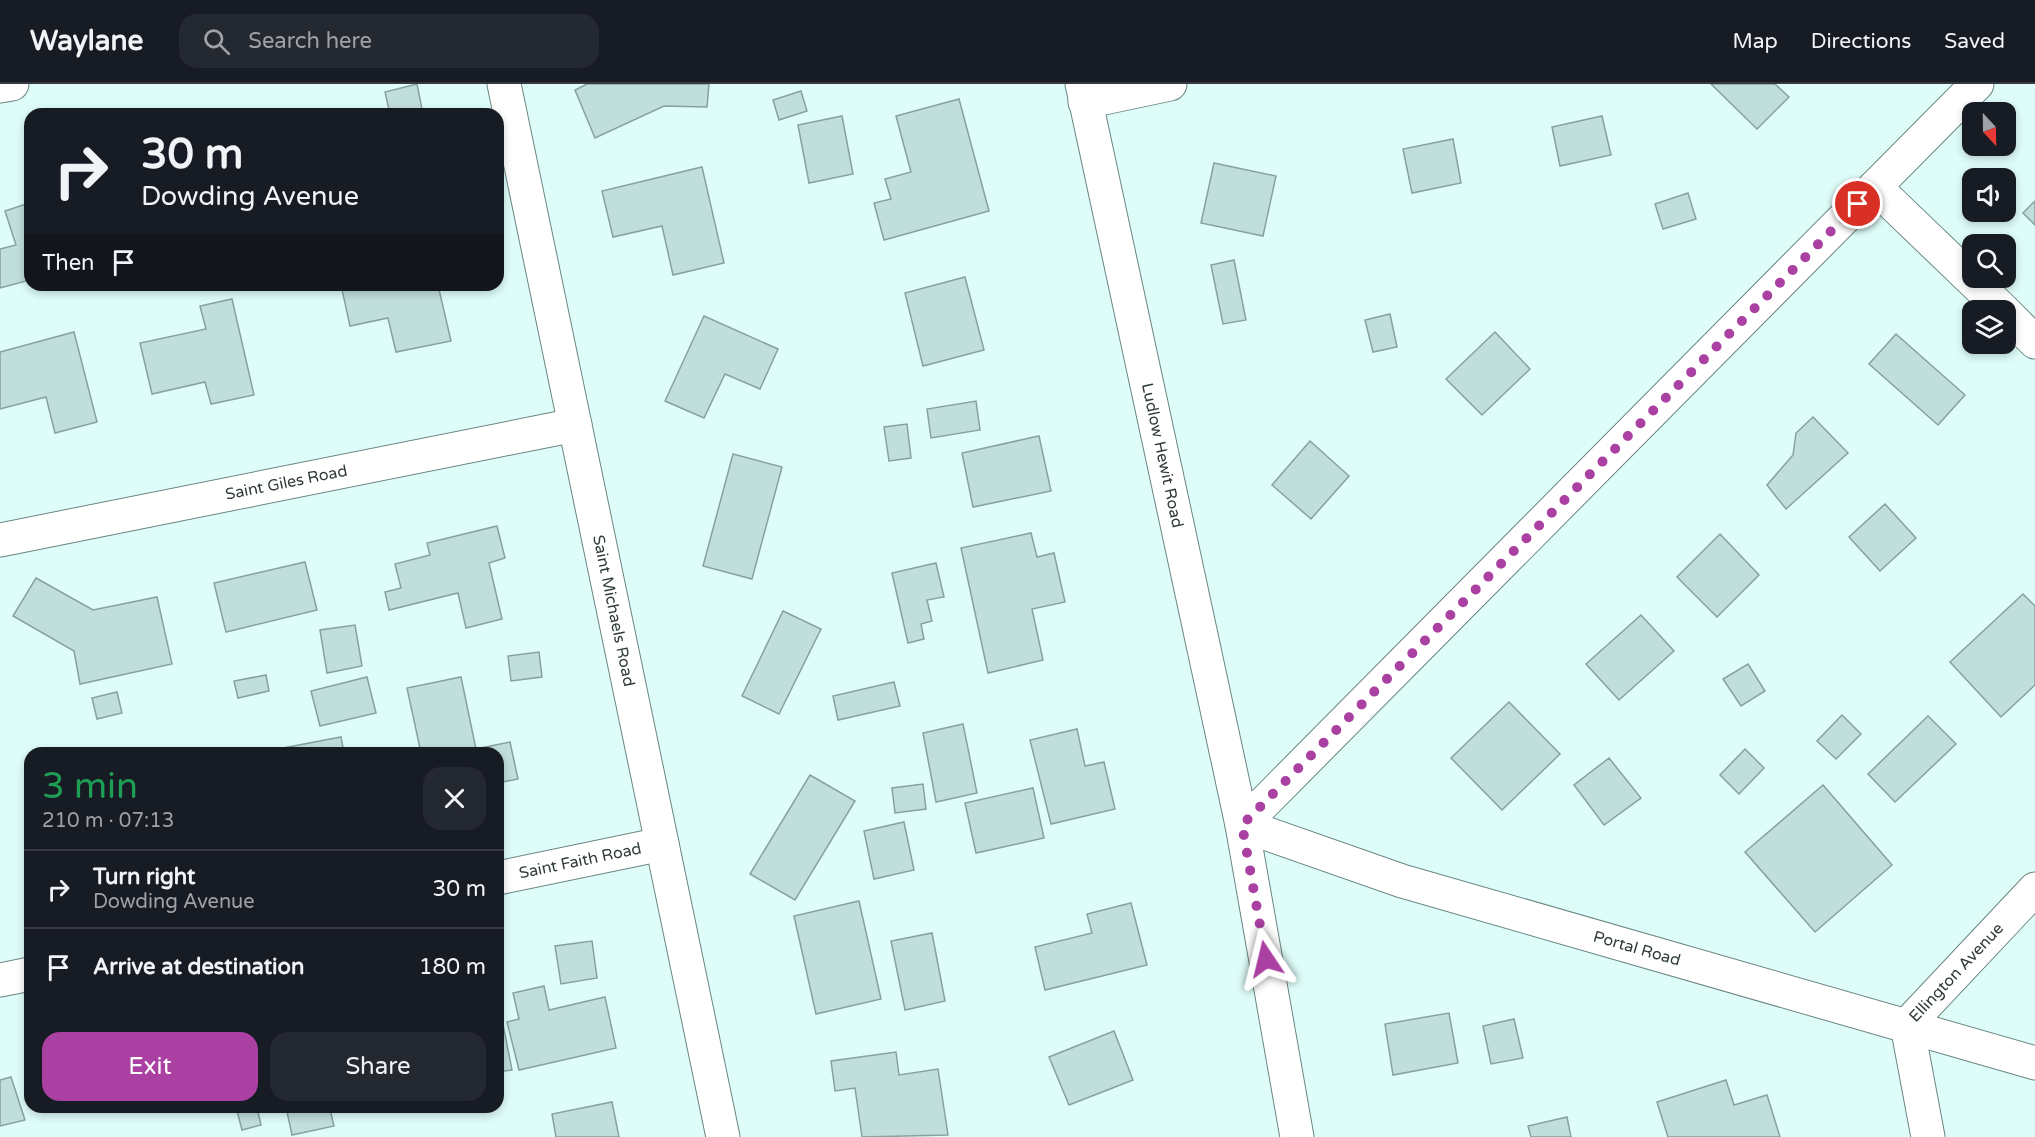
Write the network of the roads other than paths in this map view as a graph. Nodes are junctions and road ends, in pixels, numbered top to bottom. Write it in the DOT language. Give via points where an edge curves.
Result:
graph roads {
  1 [pos="12,84"];
  2 [pos="504,84"];
  3 [pos="1170,84"];
  4 [pos="1977,84"];
  5 [pos="0,86"];
  6 [pos="1083,93"];
  7 [pos="1875,187"];
  8 [pos="1992,300"];
  9 [pos="2016,324"];
  10 [pos="2035,342"];
  11 [pos="575,425"];
  12 [pos="0,540"];
  13 [pos="1242,825"];
  14 [pos="662,844"];
  15 [pos="504,877"];
  16 [pos="2035,889"];
  17 [pos="24,975"];
  18 [pos="0,980"];
  19 [pos="1907,1025"];
  20 [pos="2035,1063"];
  21 [pos="723,1137"];
  22 [pos="1297,1137"];
  23 [pos="1928,1137"];
  1 -- 5 [label="street"];
  2 -- 11 [label="street, Saint Michaels Road"];
  3 -- 6 [label="street"];
  4 -- 7 [label="street"];
  6 -- 13 [label="street, Ludlow Hewit Road"];
  7 -- 8 [label="street"];
  7 -- 13 [label="street"];
  9 -- 10 [label="street"];
  11 -- 12 [label="street, Saint Giles Road"];
  11 -- 14 [label="street, Saint Michaels Road"];
  13 -- 19 [label="street, Portal Road" via="1402,881"];
  13 -- 22 [label="street, Ludlow Hewit Road"];
  14 -- 15 [label="street, Saint Faith Road"];
  14 -- 21 [label="street, Saint Michaels Road"];
  16 -- 19 [label="street, Ellington Avenue"];
  17 -- 18 [label="street"];
  19 -- 20 [label="street, Portal Road"];
  19 -- 23 [label="street, Ellington Avenue"];
}
